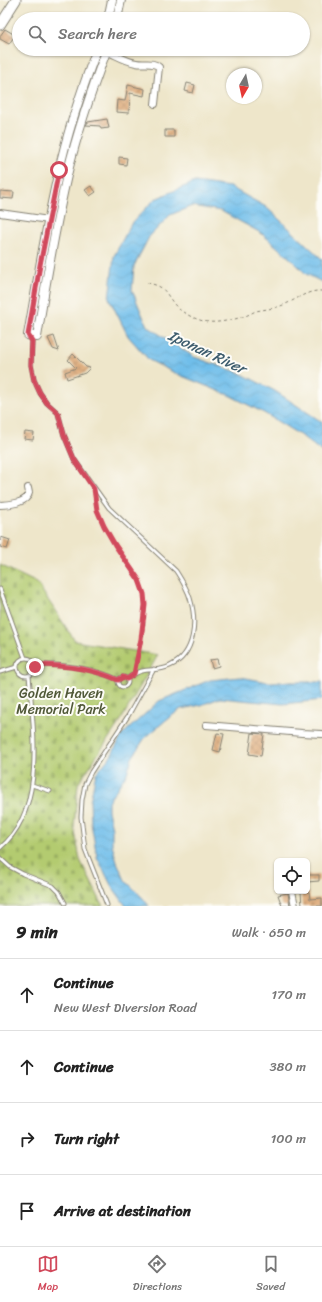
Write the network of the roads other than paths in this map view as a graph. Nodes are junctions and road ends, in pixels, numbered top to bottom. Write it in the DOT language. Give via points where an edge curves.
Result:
graph roads {
  1 [pos="16,0"];
  2 [pos="112,0"];
  3 [pos="121,0"];
  4 [pos="109,12"];
  5 [pos="118,12"];
  6 [pos="0,25"];
  7 [pos="94,56"];
  8 [pos="105,56"];
  9 [pos="120,56"];
  10 [pos="155,104"];
  11 [pos="0,213"];
  12 [pos="49,220"];
  13 [pos="32,338"];
  14 [pos="28,488"];
  15 [pos="0,505"];
  16 [pos="0,589"];
  17 [pos="25,658"];
  18 [pos="35,665"];
  19 [pos="17,667"];
  20 [pos="154,669"];
  21 [pos="0,672"];
  22 [pos="29,675"];
  23 [pos="127,679"];
  24 [pos="118,680"];
  25 [pos="206,725"];
  26 [pos="322,734"];
  27 [pos="32,785"];
  28 [pos="50,791"];
  29 [pos="0,848"];
  30 [pos="0,858"];
  31 [pos="293,894"];
  32 [pos="65,903"];
  33 [pos="106,905"];
  34 [pos="295,906"];
  1 -- 6 [label="main road"];
  2 -- 4 [label="street"];
  3 -- 5 [label="street"];
  7 -- 12 [label="street" via="67,140"];
  8 -- 13 [label="street" via="68,172"];
  9 -- 10 [label="street" via="130,61 157,65 160,71"];
  11 -- 12 [label="street"];
  12 -- 13 [label="street"];
  13 -- 20 [label="lane" via="31,365 34,380 47,403 58,413 74,459 117,518 176,570 190,598 194,627 191,643 179,660 166,668"];
  14 -- 15 [label="street" via="27,498 16,503"];
  16 -- 17 [label="lane"];
  17 -- 18 [label="lane" via="30,659"];
  17 -- 19 [label="lane" via="20,660"];
  18 -- 22 [label="lane"];
  18 -- 24 [label="lane" via="82,668"];
  19 -- 21 [label="lane"];
  19 -- 22 [label="lane" via="21,674"];
  20 -- 23 [label="lane" via="145,669"];
  20 -- 33 [label="lane" via="85,784 81,817 85,849"];
  22 -- 27 [label="lane" via="33,743"];
  23 -- 24 [label="lane" via="123,677"];
  23 -- 24 [label="lane" via="128,684 123,688"];
  25 -- 26 [label="street"];
  27 -- 28 [label="lane"];
  27 -- 29 [label="lane" via="22,819"];
  30 -- 32 [label="lane" via="23,874 53,886"];
  31 -- 34 [label="street"];
}
